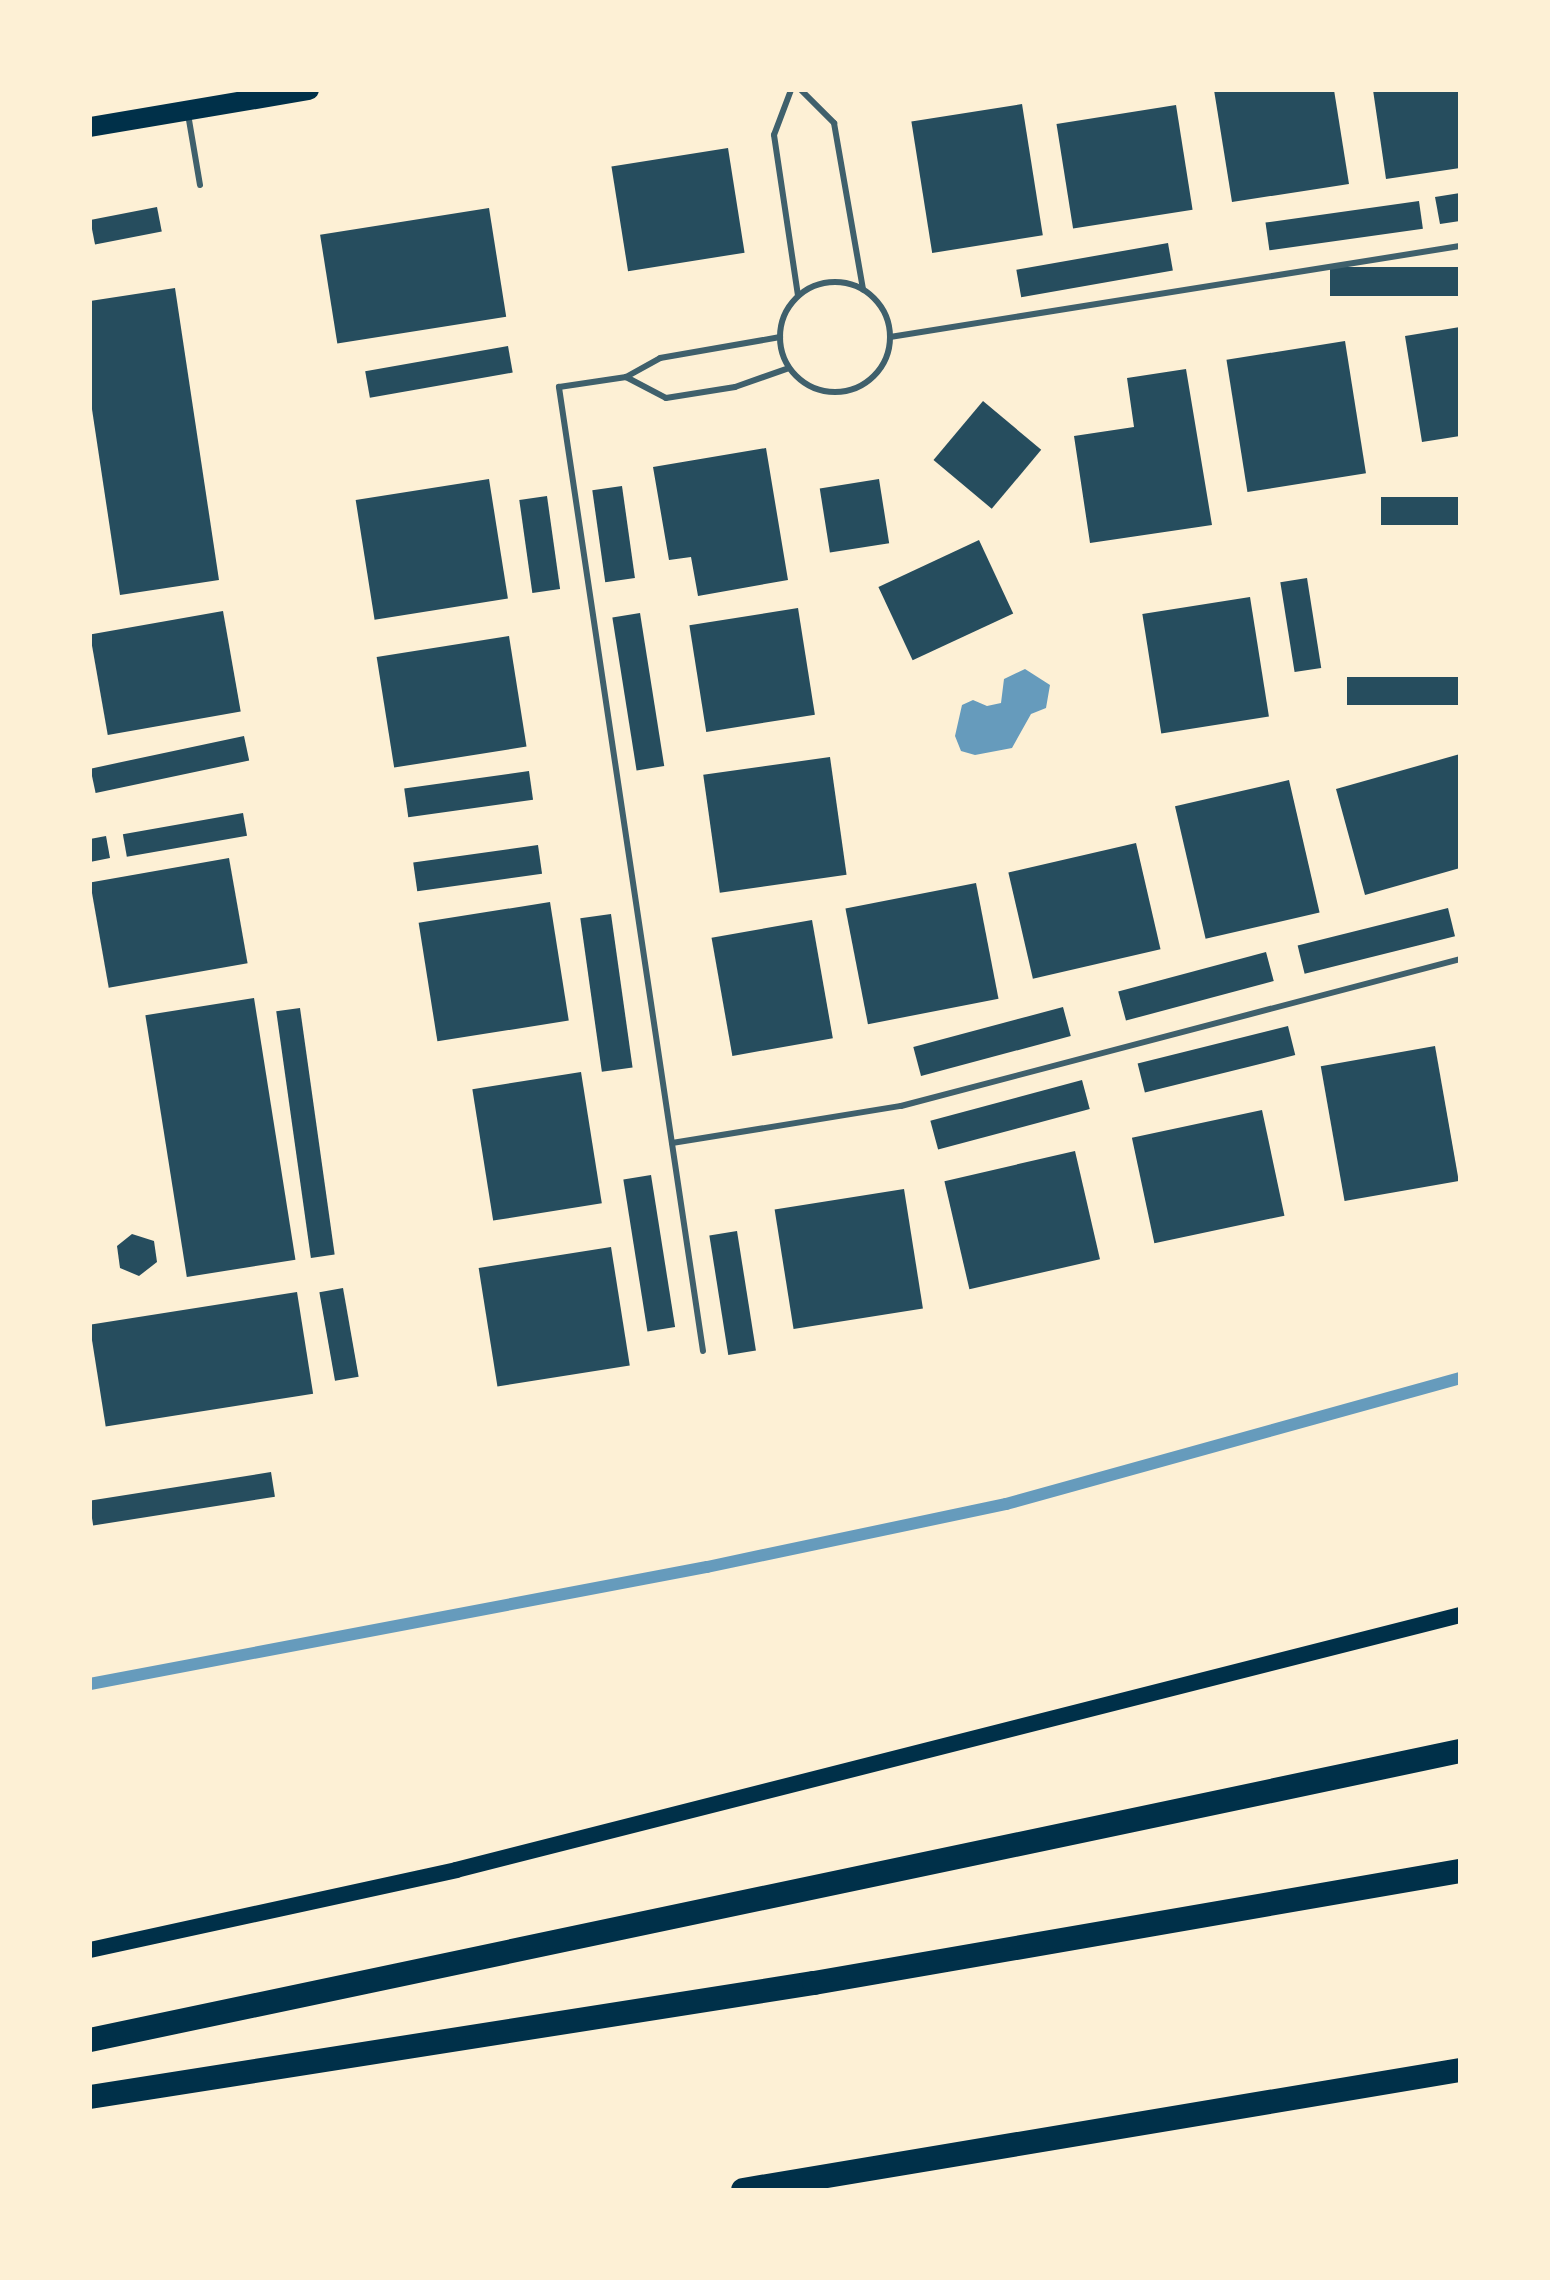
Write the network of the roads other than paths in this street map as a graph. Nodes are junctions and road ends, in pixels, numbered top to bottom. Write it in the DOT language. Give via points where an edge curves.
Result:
graph roads {
  1 [pos="309,90"];
  2 [pos="791,90"];
  3 [pos="801,90"];
  4 [pos="187,111"];
  5 [pos="90,127"];
  6 [pos="200,185"];
  7 [pos="1460,246"];
  8 [pos="863,290"];
  9 [pos="798,295"];
  10 [pos="780,337"];
  11 [pos="890,337"];
  12 [pos="789,368"];
  13 [pos="626,377"];
  14 [pos="1460,959"];
  15 [pos="672,1143"];
  16 [pos="703,1351"];
  17 [pos="1460,1615"];
  18 [pos="1460,1751"];
  19 [pos="1460,1871"];
  20 [pos="90,1950"];
  21 [pos="90,2040"];
  22 [pos="1460,2070"];
  23 [pos="90,2097"];
  24 [pos="743,2190"];
  1 -- 4 [label="main road"];
  2 -- 9 [label="lane" via="774,135"];
  3 -- 8 [label="lane" via="834,123"];
  4 -- 5 [label="main road"];
  4 -- 6 [label="lane"];
  7 -- 11 [label="lane"];
  8 -- 9 [label="lane" via="830,282"];
  8 -- 11 [label="lane" via="881,307"];
  9 -- 10 [label="lane" via="784,315"];
  10 -- 12 [label="lane"];
  10 -- 13 [label="lane" via="660,358"];
  11 -- 12 [label="lane" via="877,372 854,388 840,392 811,387"];
  12 -- 13 [label="lane" via="735,387 666,398"];
  13 -- 15 [label="lane" via="559,387"];
  14 -- 15 [label="lane" via="901,1106"];
  15 -- 16 [label="lane"];
  17 -- 20 [label="main road" via="456,1870"];
  18 -- 21 [label="highway"];
  19 -- 23 [label="highway" via="830,1981"];
  22 -- 24 [label="highway"];
}
